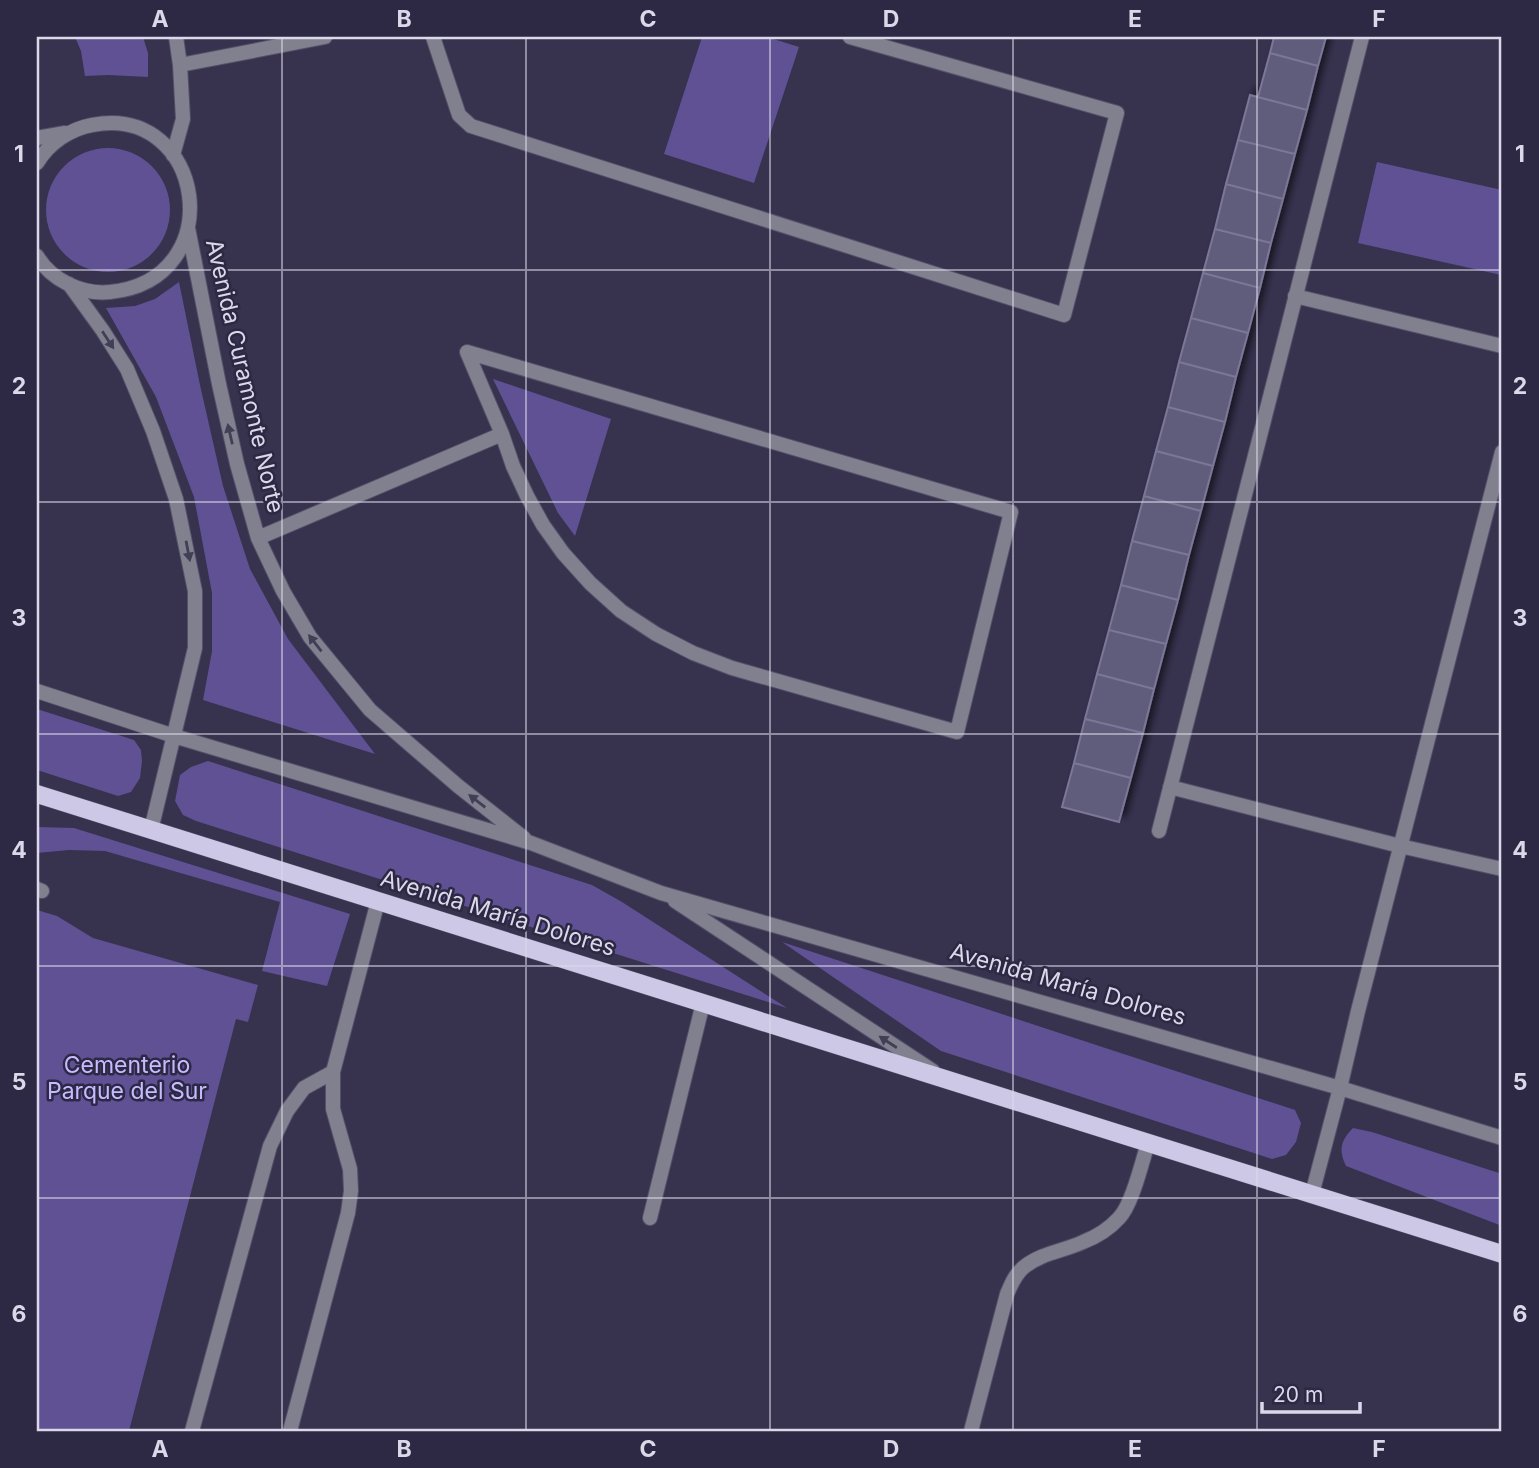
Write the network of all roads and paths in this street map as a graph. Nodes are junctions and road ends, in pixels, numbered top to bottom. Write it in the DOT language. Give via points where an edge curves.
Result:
graph roads {
  1 [pos="176,37"];
  2 [pos="325,37"];
  3 [pos="433,37"];
  4 [pos="850,37"];
  5 [pos="1362,37"];
  6 [pos="180,65"];
  7 [pos="70,132"];
  8 [pos="37,138"];
  9 [pos="173,155"];
  10 [pos="37,163"];
  11 [pos="188,228"];
  12 [pos="37,256"];
  13 [pos="68,284"];
  14 [pos="1295,296"];
  15 [pos="1502,346"];
  16 [pos="502,434"];
  17 [pos="1502,452"];
  18 [pos="258,538"];
  19 [pos="37,691"];
  20 [pos="174,736"];
  21 [pos="1170,787"];
  22 [pos="37,794"];
  23 [pos="151,830"];
  24 [pos="1159,831"];
  25 [pos="531,843"];
  26 [pos="1401,846"];
  27 [pos="1502,869"];
  28 [pos="661,892"];
  29 [pos="378,901"];
  30 [pos="703,1003"];
  31 [pos="332,1072"];
  32 [pos="946,1079"];
  33 [pos="1340,1088"];
  34 [pos="1502,1138"];
  35 [pos="1148,1143"];
  36 [pos="1311,1194"];
  37 [pos="650,1219"];
  38 [pos="1502,1254"];
  39 [pos="192,1431"];
  40 [pos="290,1431"];
  41 [pos="971,1431"];
  1 -- 6 [label="street"];
  2 -- 6 [label="street"];
  3 -- 4 [label="street" via="459,116 471,126 1064,315 1116,113"];
  5 -- 14 [label="street"];
  6 -- 9 [label="street" via="183,119"];
  7 -- 8 [label="street"];
  7 -- 9 [label="street" via="106,122 125,124 144,130"];
  7 -- 10 [label="street"];
  9 -- 11 [label="street" via="190,190"];
  11 -- 13 [label="street" via="172,261 142,285 106,293"];
  18 -- 11 [label="street, Avenida Curamonte Norte, one-way" via="222,398"];
  12 -- 13 [label="street"];
  13 -- 20 [label="street, one-way" via="127,369 176,499 195,591 195,648"];
  14 -- 15 [label="street"];
  14 -- 21 [label="street"];
  16 -- 16 [label="street" via="527,496 563,552 621,611 656,634 732,668 957,732 1012,512 467,352"];
  16 -- 18 [label="street"];
  17 -- 26 [label="street"];
  25 -- 18 [label="street, Avenida Curamonte Norte, one-way" via="370,710 310,637"];
  19 -- 20 [label="street, Avenida María Dolores"];
  20 -- 23 [label="street"];
  20 -- 25 [label="street, Avenida María Dolores"];
  21 -- 24 [label="street"];
  21 -- 26 [label="street"];
  22 -- 23 [label="main road, Avenida María Dolores"];
  23 -- 29 [label="main road, Avenida María Dolores"];
  25 -- 28 [label="street, Avenida María Dolores"];
  26 -- 27 [label="street"];
  26 -- 33 [label="street"];
  32 -- 28 [label="street, Avenida María Dolores, one-way"];
  28 -- 33 [label="street, Avenida María Dolores"];
  29 -- 30 [label="main road, Avenida María Dolores"];
  29 -- 31 [label="street"];
  30 -- 32 [label="main road, Avenida María Dolores"];
  30 -- 37 [label="street"];
  31 -- 39 [label="street" via="304,1088 270,1146"];
  31 -- 40 [label="street" via="333,1109 350,1169 351,1191"];
  32 -- 35 [label="main road, Avenida María Dolores"];
  33 -- 34 [label="street, Avenida María Dolores"];
  33 -- 36 [label="street"];
  35 -- 36 [label="main road, Avenida María Dolores"];
  35 -- 41 [label="street" via="1121,1217 1096,1236 1041,1257 1012,1281"];
  36 -- 38 [label="main road, Avenida María Dolores"];
}
